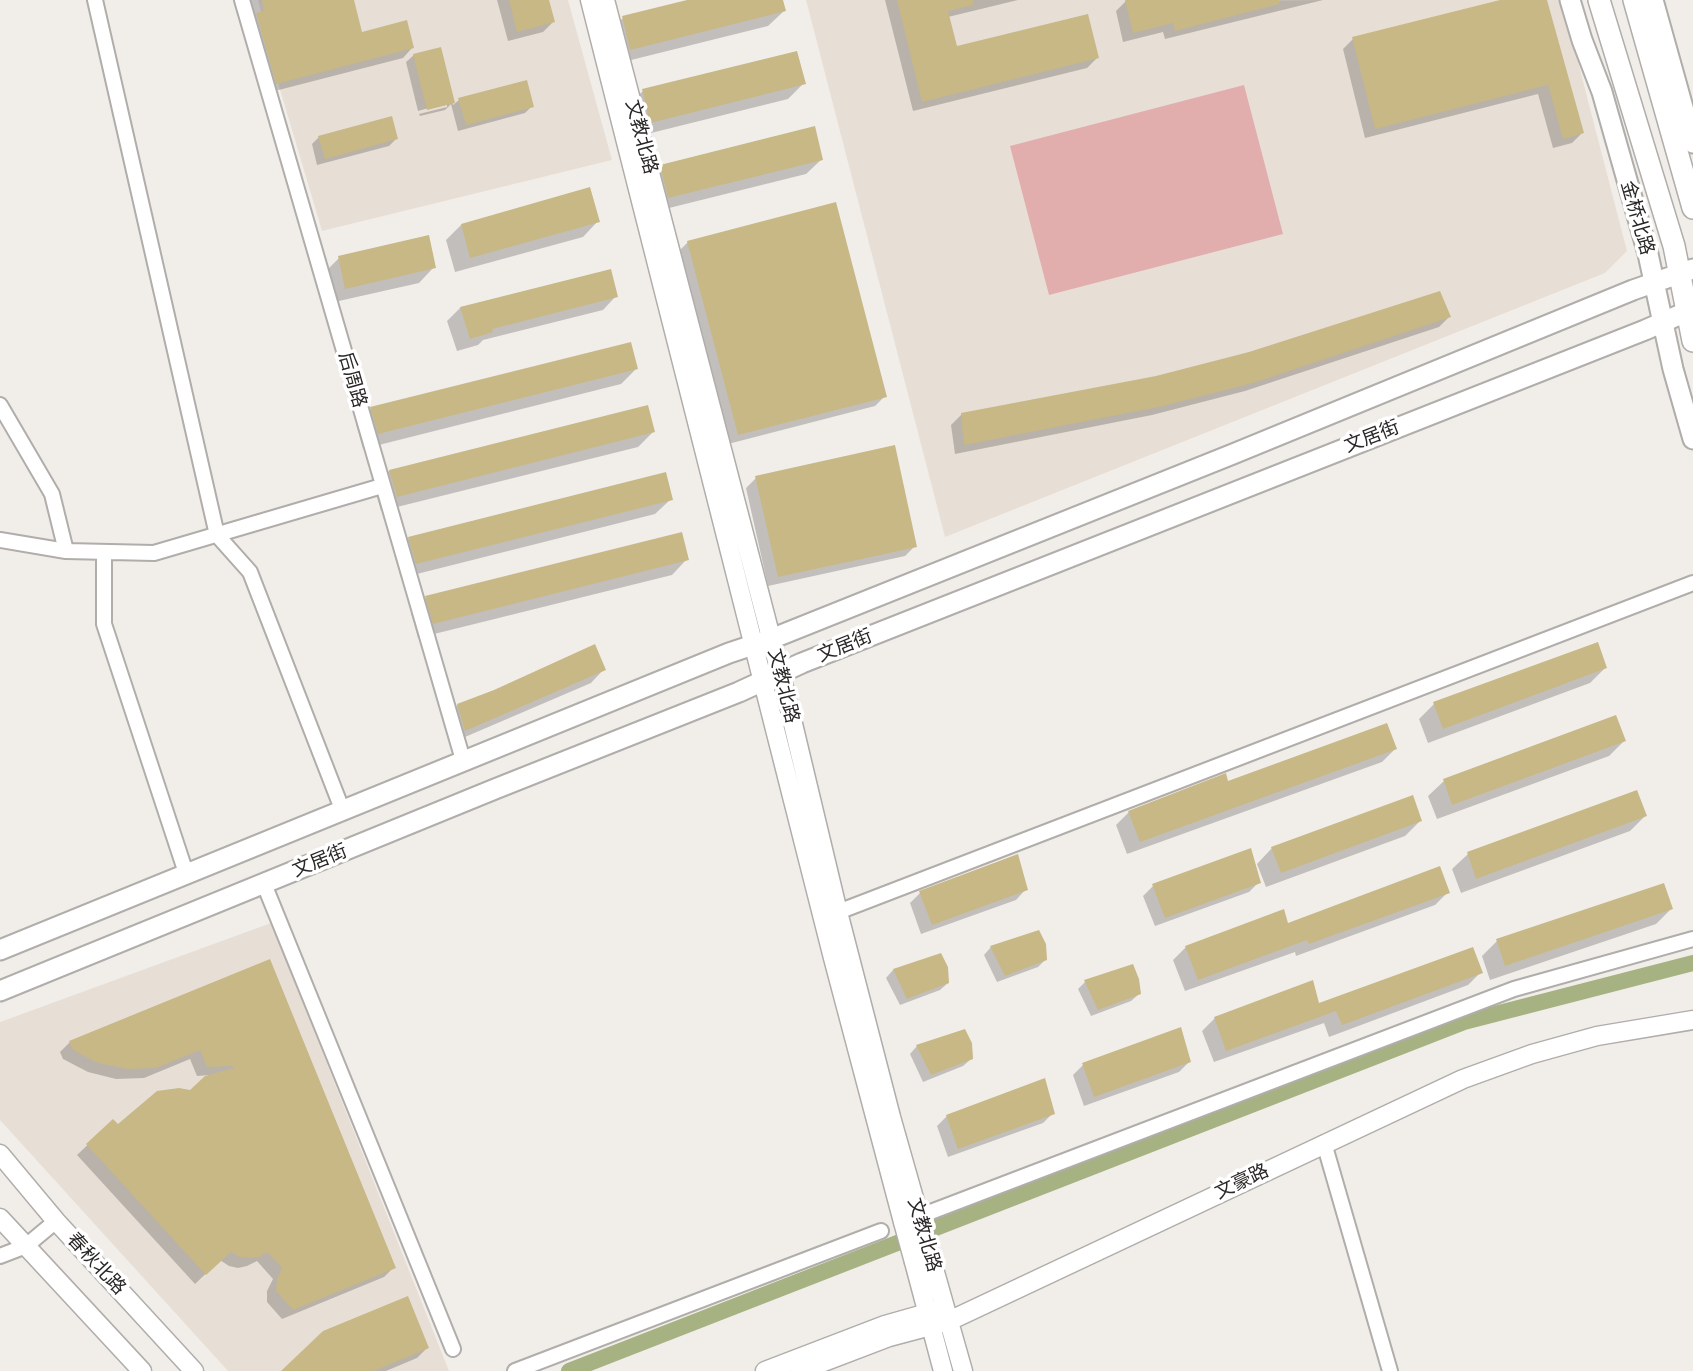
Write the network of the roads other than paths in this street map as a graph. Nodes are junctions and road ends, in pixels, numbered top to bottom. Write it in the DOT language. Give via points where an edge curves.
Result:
graph roads {
  1 [pos="95,0"];
  2 [pos="242,0"];
  3 [pos="590,0"];
  4 [pos="605,0"];
  5 [pos="1570,0"];
  6 [pos="1599,0"];
  7 [pos="1634,0"];
  8 [pos="1653,0"];
  9 [pos="1693,143"];
  10 [pos="1693,208"];
  11 [pos="1686,271"];
  12 [pos="1654,283"];
  13 [pos="1690,310"];
  14 [pos="1663,322"];
  15 [pos="1693,341"];
  16 [pos="0,405"];
  17 [pos="1693,439"];
  18 [pos="382,486"];
  19 [pos="217,535"];
  20 [pos="0,540"];
  21 [pos="66,551"];
  22 [pos="104,552"];
  23 [pos="1693,583"];
  24 [pos="763,641"];
  25 [pos="772,676"];
  26 [pos="463,760"];
  27 [pos="342,809"];
  28 [pos="186,873"];
  29 [pos="264,884"];
  30 [pos="838,912"];
  31 [pos="1693,939"];
  32 [pos="0,950"];
  33 [pos="0,992"];
  34 [pos="1693,1020"];
  35 [pos="1324,1143"];
  36 [pos="0,1154"];
  37 [pos="917,1217"];
  38 [pos="0,1218"];
  39 [pos="56,1221"];
  40 [pos="881,1231"];
  41 [pos="26,1246"];
  42 [pos="0,1256"];
  43 [pos="938,1317"];
  44 [pos="453,1349"];
  45 [pos="142,1371"];
  46 [pos="194,1371"];
  47 [pos="515,1371"];
  48 [pos="765,1371"];
  49 [pos="800,1371"];
  50 [pos="943,1371"];
  51 [pos="963,1371"];
  52 [pos="1390,1371"];
  1 -- 19 [label="street"];
  2 -- 18 [label="street, 后周路"];
  3 -- 24 [label="street, 文教北路"];
  4 -- 24 [label="street, 文教北路"];
  5 -- 12 [label="main road, 金桥北路" via="1602,92"];
  6 -- 11 [label="main road, 金桥北路"];
  7 -- 10 [label="main road"];
  8 -- 9 [label="main road"];
  11 -- 12 [label="main road, 文居街"];
  11 -- 13 [label="main road, 金桥北路"];
  12 -- 14 [label="main road, 金桥北路"];
  12 -- 24 [label="main road, 文居街"];
  13 -- 14 [label="main road, 文居街"];
  13 -- 15 [label="main road, 金桥北路"];
  14 -- 17 [label="main road, 金桥北路"];
  14 -- 25 [label="main road, 文居街"];
  16 -- 21 [label="street" via="52,494"];
  18 -- 19 [label="street"];
  18 -- 26 [label="street, 后周路"];
  19 -- 22 [label="street" via="154,553"];
  19 -- 27 [label="street" via="250,572"];
  20 -- 21 [label="street"];
  21 -- 22 [label="street"];
  22 -- 28 [label="street" via="104,624"];
  23 -- 30 [label="street"];
  24 -- 25 [label="street, 文教北路"];
  24 -- 26 [label="main road, 文居街"];
  25 -- 29 [label="main road, 文居街"];
  25 -- 30 [label="street, 文教北路"];
  25 -- 37 [label="street, 文教北路" via="833,958"];
  26 -- 27 [label="main road, 文居街"];
  27 -- 28 [label="main road, 文居街"];
  28 -- 32 [label="main road, 文居街"];
  29 -- 33 [label="main road, 文居街"];
  29 -- 44 [label="street"];
  30 -- 37 [label="street, 文教北路"];
  31 -- 37 [label="street" via="1514,989"];
  34 -- 35 [label="street, 文豪路" via="1597,1036 1532,1054 1463,1079"];
  35 -- 43 [label="street, 文豪路"];
  35 -- 52 [label="street"];
  36 -- 39 [label="street, 春秋北路"];
  37 -- 43 [label="street, 文教北路, bridge" via="922,1260"];
  38 -- 41 [label="street, 春秋北路"];
  39 -- 41 [label="street"];
  39 -- 46 [label="street, 春秋北路"];
  40 -- 47 [label="street"];
  41 -- 42 [label="street"];
  41 -- 45 [label="street, 春秋北路"];
  43 -- 48 [label="street, 文豪路" via="885,1325"];
  43 -- 49 [label="street, 文豪路"];
  43 -- 50 [label="street, 文教北路"];
  43 -- 51 [label="street, 文教北路"];
}
